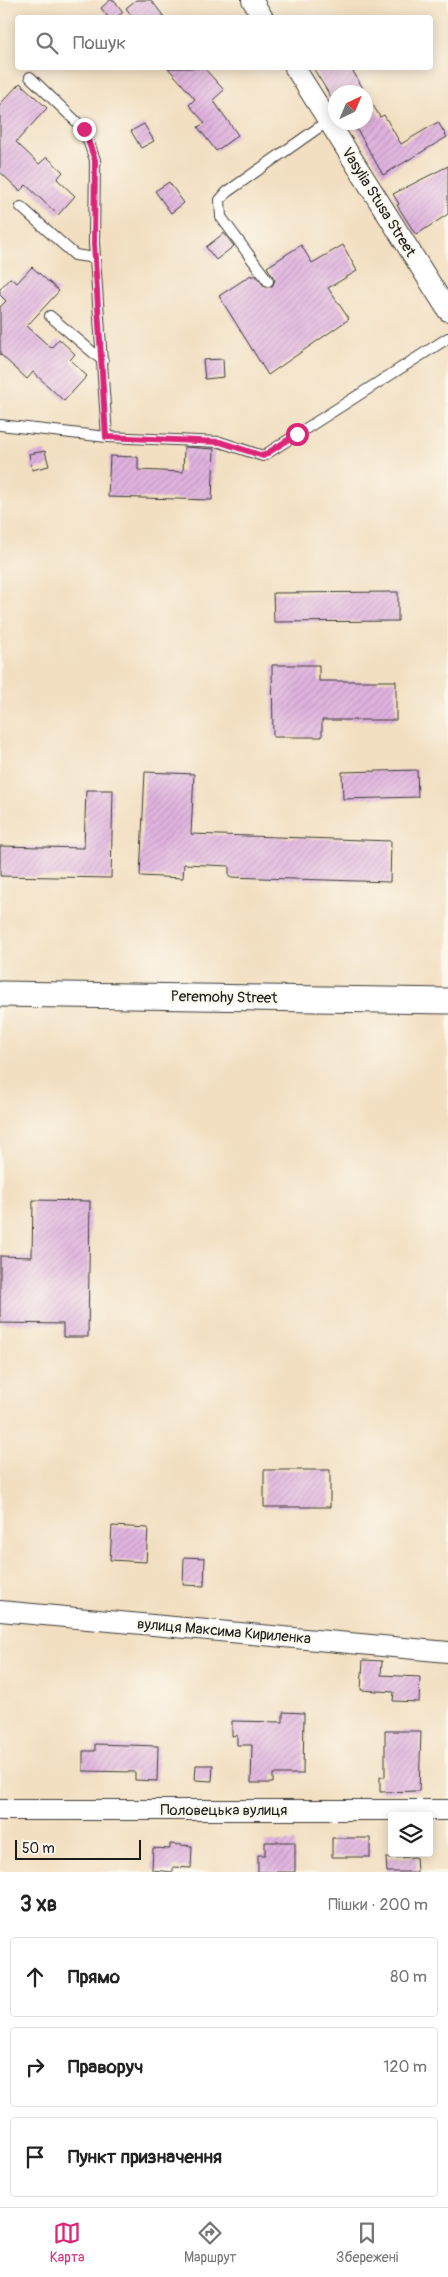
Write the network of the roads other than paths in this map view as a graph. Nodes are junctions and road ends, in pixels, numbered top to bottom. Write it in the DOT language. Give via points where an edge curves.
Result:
graph roads {
  1 [pos="252,0"];
  2 [pos="262,15"];
  3 [pos="296,70"];
  4 [pos="30,77"];
  5 [pos="328,121"];
  6 [pos="334,130"];
  7 [pos="22,207"];
  8 [pos="95,258"];
  9 [pos="268,281"];
  10 [pos="448,311"];
  11 [pos="50,316"];
  12 [pos="448,338"];
  13 [pos="103,361"];
  14 [pos="0,425"];
  15 [pos="106,437"];
  16 [pos="0,994"];
  17 [pos="448,1001"];
  18 [pos="0,1611"];
  19 [pos="448,1652"];
  20 [pos="0,1810"];
  21 [pos="448,1810"];
  1 -- 2 [label="street"];
  3 -- 5 [label="street, Vasylia Stusa Street"];
  4 -- 8 [label="lane" via="84,129 95,160"];
  5 -- 9 [label="lane" via="220,200 221,218"];
  6 -- 10 [label="street, Vasylia Stusa Street"];
  7 -- 8 [label="lane" via="75,255"];
  8 -- 13 [label="lane"];
  11 -- 13 [label="lane"];
  12 -- 15 [label="lane" via="263,456 220,442"];
  13 -- 15 [label="lane"];
  14 -- 15 [label="lane"];
  16 -- 17 [label="street, Peremohy Street"];
  18 -- 19 [label="street, вулиця Максима Кириленка"];
  20 -- 21 [label="street, Половецька вулиця"];
}
